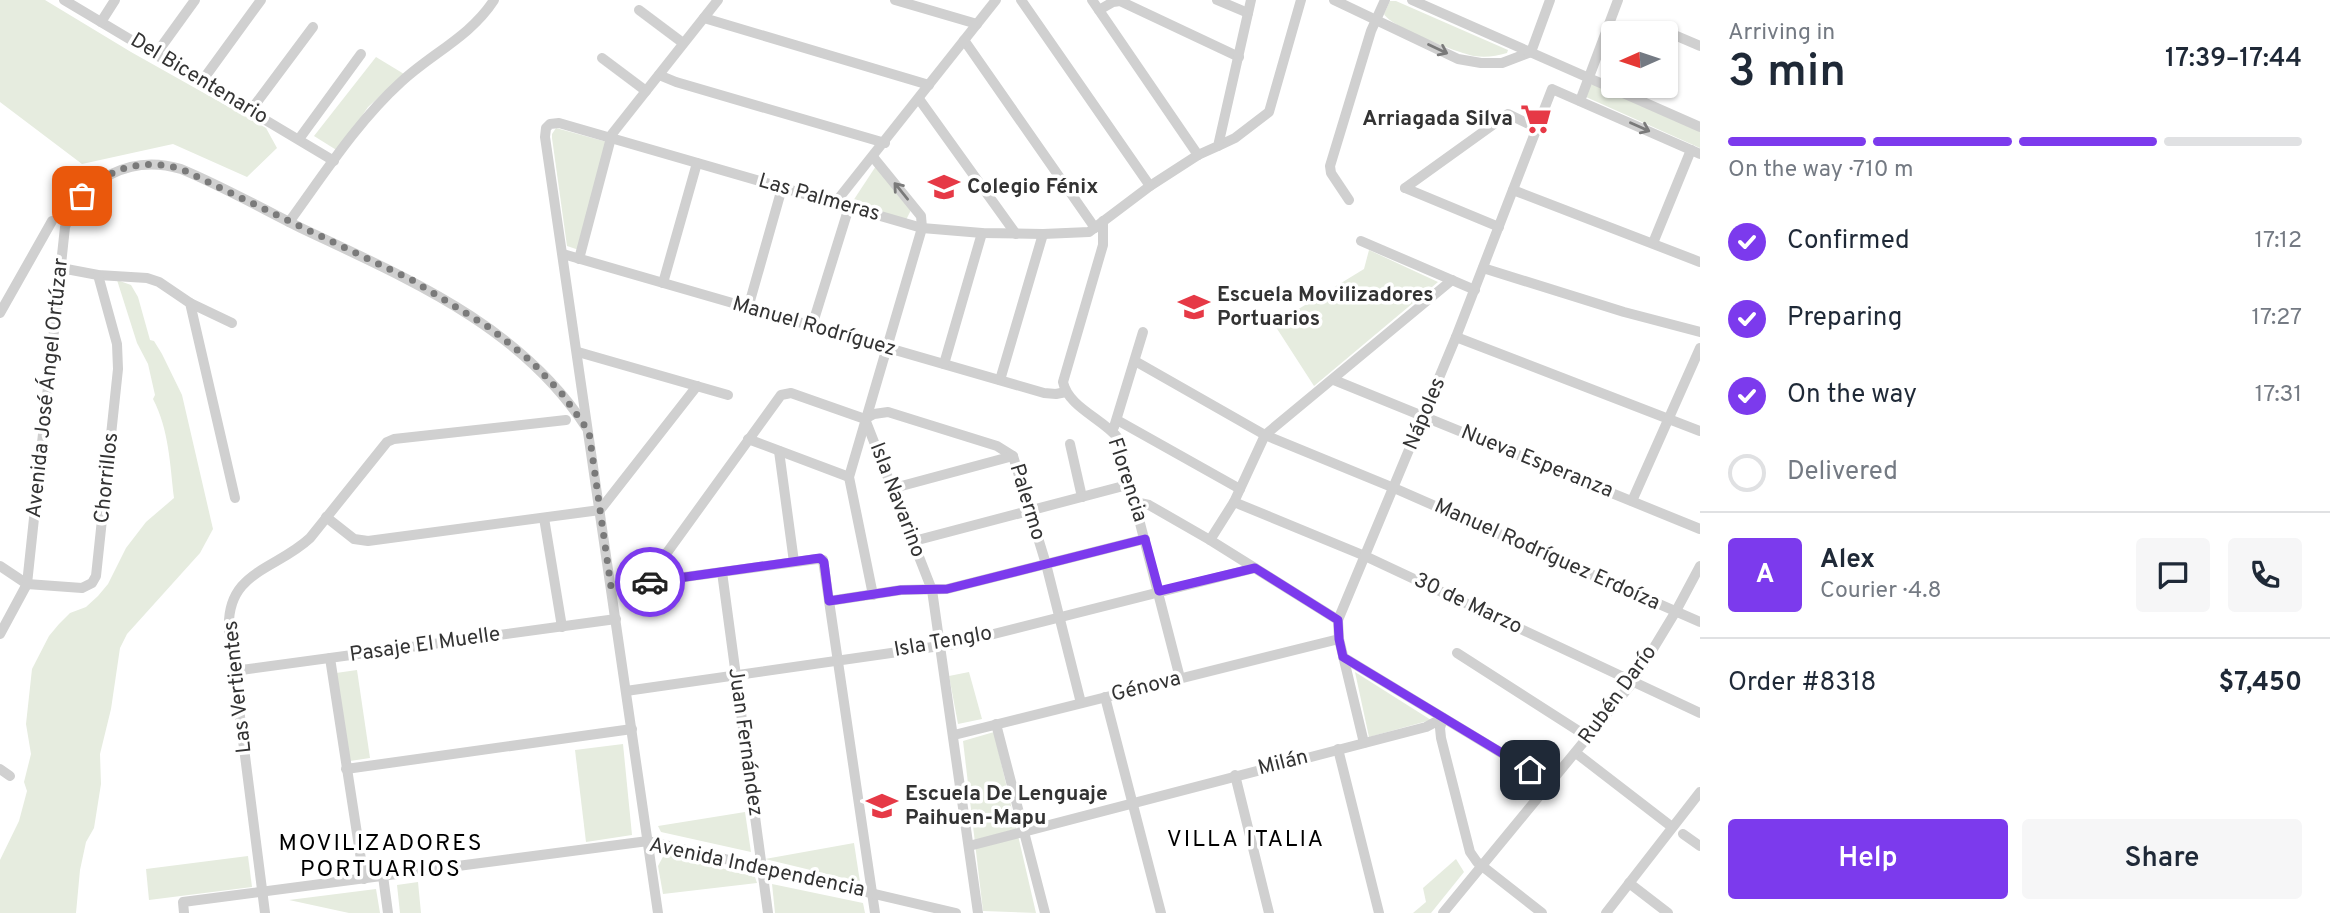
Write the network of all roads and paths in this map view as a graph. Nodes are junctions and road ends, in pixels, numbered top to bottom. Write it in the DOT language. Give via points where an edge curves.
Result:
graph roads {
  1 [pos="64,0"];
  2 [pos="115,0"];
  3 [pos="195,0"];
  4 [pos="261,0"];
  5 [pos="494,0"];
  6 [pos="718,0"];
  7 [pos="996,0"];
  8 [pos="1021,0"];
  9 [pos="1091,0"];
  10 [pos="1217,0"];
  11 [pos="1251,0"];
  12 [pos="1300,0"];
  13 [pos="1334,0"];
  14 [pos="1385,0"];
  15 [pos="1412,0"];
  16 [pos="1550,0"];
  17 [pos="1618,0"];
  18 [pos="900,1"];
  19 [pos="639,10"];
  20 [pos="1099,10"];
  21 [pos="1248,13"];
  22 [pos="704,18"];
  23 [pos="1377,19"];
  24 [pos="101,22"];
  25 [pos="977,24"];
  26 [pos="313,27"];
  27 [pos="1678,37"];
  28 [pos="964,40"];
  29 [pos="683,43"];
  30 [pos="1700,46"];
  31 [pos="1531,52"];
  32 [pos="156,54"];
  33 [pos="361,54"];
  34 [pos="1238,57"];
  35 [pos="602,58"];
  36 [pos="659,75"];
  37 [pos="1589,77"];
  38 [pos="202,81"];
  39 [pos="929,85"];
  40 [pos="646,91"];
  41 [pos="919,99"];
  42 [pos="1580,101"];
  43 [pos="251,110"];
  44 [pos="1700,127"];
  45 [pos="1537,128"];
  46 [pos="611,137"];
  47 [pos="299,139"];
  48 [pos="885,143"];
  49 [pos="1218,146"];
  50 [pos="1695,152"];
  51 [pos="1198,155"];
  52 [pos="873,157"];
  53 [pos="334,161"];
  54 [pos="697,163"];
  55 [pos="1150,186"];
  56 [pos="782,188"];
  57 [pos="1513,190"];
  58 [pos="1349,200"];
  59 [pos="835,203"];
  60 [pos="849,207"];
  61 [pos="52,221"];
  62 [pos="289,222"];
  63 [pos="1099,225"];
  64 [pos="1499,227"];
  65 [pos="922,228"];
  66 [pos="982,233"];
  67 [pos="1016,234"];
  68 [pos="1043,234"];
  69 [pos="1361,242"];
  70 [pos="1653,243"];
  71 [pos="563,254"];
  72 [pos="579,259"];
  73 [pos="1700,261"];
  74 [pos="61,268"];
  75 [pos="1483,268"];
  76 [pos="98,275"];
  77 [pos="1452,280"];
  78 [pos="663,283"];
  79 [pos="1475,290"];
  80 [pos="190,303"];
  81 [pos="748,308"];
  82 [pos="0,313"];
  83 [pos="233,323"];
  84 [pos="812,326"];
  85 [pos="1143,332"];
  86 [pos="1700,332"];
  87 [pos="1457,337"];
  88 [pos="887,348"];
  89 [pos="1700,348"];
  90 [pos="578,352"];
  91 [pos="1135,361"];
  92 [pos="944,364"];
  93 [pos="1000,380"];
  94 [pos="1334,380"];
  95 [pos="697,386"];
  96 [pos="1066,392"];
  97 [pos="728,395"];
  98 [pos="1424,416"];
  99 [pos="866,419"];
  100 [pos="1669,419"];
  101 [pos="566,420"];
  102 [pos="1115,425"];
  103 [pos="1700,431"];
  104 [pos="589,432"];
  105 [pos="1265,435"];
  106 [pos="748,439"];
  107 [pos="1070,444"];
  108 [pos="779,451"];
  109 [pos="1013,456"];
  110 [pos="849,477"];
  111 [pos="1131,484"];
  112 [pos="894,488"];
  113 [pos="1394,488"];
  114 [pos="1240,489"];
  115 [pos="1082,497"];
  116 [pos="235,498"];
  117 [pos="1632,500"];
  118 [pos="1135,502"];
  119 [pos="1234,502"];
  120 [pos="600,510"];
  121 [pos="1029,510"];
  122 [pos="326,517"];
  123 [pos="544,518"];
  124 [pos="1700,529"];
  125 [pos="1145,539"];
  126 [pos="1210,540"];
  127 [pos="914,541"];
  128 [pos="1365,556"];
  129 [pos="794,562"];
  130 [pos="1046,564"];
  131 [pos="0,566"];
  132 [pos="1700,566"];
  133 [pos="1255,568"];
  134 [pos="722,572"];
  135 [pos="645,583"];
  136 [pos="27,584"];
  137 [pos="611,587"];
  138 [pos="932,590"];
  139 [pos="1159,591"];
  140 [pos="873,595"];
  141 [pos="829,601"];
  142 [pos="1676,611"];
  143 [pos="1059,617"];
  144 [pos="616,620"];
  145 [pos="1338,620"];
  146 [pos="1700,622"];
  147 [pos="562,627"];
  148 [pos="0,634"];
  149 [pos="1339,639"];
  150 [pos="941,645"];
  151 [pos="1457,653"];
  152 [pos="1343,657"];
  153 [pos="330,658"];
  154 [pos="838,660"];
  155 [pos="234,671"];
  156 [pos="736,674"];
  157 [pos="1180,678"];
  158 [pos="1633,682"];
  159 [pos="626,691"];
  160 [pos="1105,697"];
  161 [pos="1081,703"];
  162 [pos="1700,713"];
  163 [pos="1444,718"];
  164 [pos="996,724"];
  165 [pos="632,729"];
  166 [pos="954,734"];
  167 [pos="1588,737"];
  168 [pos="1364,743"];
  169 [pos="1338,749"];
  170 [pos="1576,752"];
  171 [pos="346,769"];
  172 [pos="1235,775"];
  173 [pos="1551,783"];
  174 [pos="1700,792"];
  175 [pos="1133,802"];
  176 [pos="1672,827"];
  177 [pos="1025,832"];
  178 [pos="1683,834"];
  179 [pos="648,841"];
  180 [pos="969,846"];
  181 [pos="1700,846"];
  182 [pos="1482,866"];
  183 [pos="762,869"];
  184 [pos="383,876"];
  185 [pos="363,878"];
  186 [pos="1629,883"];
  187 [pos="262,892"];
  188 [pos="872,893"];
  189 [pos="184,908"];
  190 [pos="265,913"];
  191 [pos="388,913"];
  192 [pos="658,913"];
  193 [pos="768,913"];
  194 [pos="875,913"];
  195 [pos="956,913"];
  196 [pos="978,913"];
  197 [pos="1045,913"];
  198 [pos="1161,913"];
  199 [pos="1269,913"];
  200 [pos="1379,913"];
  201 [pos="1443,913"];
  202 [pos="1542,913"];
  203 [pos="1606,913"];
  204 [pos="1668,913"];
  1 -- 24 [label="street, Del Bicentenario"];
  2 -- 24 [label="street"];
  3 -- 32 [label="street"];
  4 -- 38 [label="street"];
  5 -- 53 [label="street" via="466,33 401,82"];
  6 -- 22 [label="street"];
  7 -- 25 [label="street"];
  8 -- 55 [label="street"];
  9 -- 20 [label="street"];
  10 -- 21 [label="street"];
  11 -- 21 [label="street"];
  12 -- 49 [label="street" via="1269,112"];
  13 -- 23 [label="street"];
  14 -- 23 [label="street"];
  15 -- 31 [label="street"];
  16 -- 31 [label="street"];
  17 -- 37 [label="street"];
  18 -- 25 [label="street"];
  19 -- 29 [label="street"];
  20 -- 34 [label="street" via="1120,1"];
  20 -- 51 [label="street"];
  21 -- 34 [label="street"];
  22 -- 29 [label="street"];
  22 -- 39 [label="street"];
  23 -- 31 [label="street, one-way" via="1437,50 1470,61 1502,63"];
  23 -- 58 [label="street" via="1330,166"];
  24 -- 32 [label="street, Del Bicentenario"];
  25 -- 28 [label="street"];
  26 -- 43 [label="street"];
  27 -- 30 [label="street"];
  28 -- 39 [label="street"];
  28 -- 63 [label="street"];
  29 -- 36 [label="street"];
  31 -- 37 [label="street"];
  32 -- 38 [label="street, Del Bicentenario"];
  33 -- 47 [label="street"];
  34 -- 49 [label="street"];
  35 -- 40 [label="street"];
  36 -- 40 [label="street"];
  36 -- 48 [label="street"];
  37 -- 42 [label="street"];
  37 -- 44 [label="street"];
  38 -- 43 [label="street, Del Bicentenario"];
  39 -- 41 [label="street"];
  40 -- 46 [label="street"];
  41 -- 48 [label="street"];
  41 -- 67 [label="street"];
  42 -- 45 [label="street, Nápoles" via="1552,89"];
  42 -- 50 [label="street, one-way"];
  43 -- 47 [label="street, Del Bicentenario"];
  45 -- 57 [label="street, Nápoles"];
  45 -- 64 [label="street" via="1508,114 1405,188"];
  46 -- 54 [label="street, Las Palmeras"];
  46 -- 71 [label="street, Las Palmeras" via="559,122 548,125 545,137"];
  46 -- 72 [label="street"];
  47 -- 53 [label="street, Del Bicentenario"];
  48 -- 52 [label="street"];
  49 -- 51 [label="street"];
  50 -- 70 [label="street"];
  51 -- 55 [label="street"];
  52 -- 59 [label="street"];
  65 -- 52 [label="street, one-way" via="921,216"];
  53 -- 62 [label="street"];
  54 -- 56 [label="street, Las Palmeras"];
  54 -- 78 [label="street"];
  55 -- 63 [label="street"];
  56 -- 59 [label="street, Las Palmeras"];
  56 -- 81 [label="street"];
  57 -- 64 [label="street, Nápoles"];
  57 -- 70 [label="street"];
  59 -- 60 [label="street, Las Palmeras"];
  60 -- 65 [label="street, Las Palmeras"];
  60 -- 84 [label="street"];
  61 -- 82 [label="street"];
  62 -- 74 [label="street, Avenida José Ángel Ortúzar" via="181,169 162,164 131,166 99,180 75,205 65,226"];
  62 -- 104 [label="street, Avenida José Ángel Ortúzar" via="412,280 490,328 548,378"];
  63 -- 68 [label="street, Las Palmeras" via="1084,233"];
  63 -- 96 [label="street" via="1103,245 1064,377"];
  64 -- 75 [label="street, Nápoles"];
  65 -- 66 [label="street, Las Palmeras"];
  65 -- 88 [label="street, Isla Navarino"];
  66 -- 67 [label="street, Las Palmeras"];
  66 -- 92 [label="street"];
  67 -- 68 [label="street, Las Palmeras"];
  68 -- 93 [label="street"];
  69 -- 77 [label="street"];
  70 -- 73 [label="street"];
  71 -- 72 [label="street, Manuel Rodríguez"];
  71 -- 90 [label="street"];
  72 -- 78 [label="street, Manuel Rodríguez"];
  74 -- 76 [label="street"];
  74 -- 136 [label="street, Avenida José Ángel Ortúzar"];
  75 -- 79 [label="street, Nápoles"];
  75 -- 86 [label="street"];
  76 -- 80 [label="street" via="153,279"];
  76 -- 136 [label="street, Chorrillos" via="117,344 118,369 96,576 82,587"];
  77 -- 79 [label="street"];
  77 -- 94 [label="street"];
  78 -- 81 [label="street, Manuel Rodríguez"];
  79 -- 87 [label="street, Nápoles"];
  80 -- 83 [label="street"];
  80 -- 116 [label="street"];
  81 -- 84 [label="street, Manuel Rodríguez"];
  84 -- 88 [label="street, Manuel Rodríguez"];
  85 -- 91 [label="street"];
  87 -- 98 [label="street, Nápoles"];
  87 -- 100 [label="street"];
  88 -- 92 [label="street, Manuel Rodríguez"];
  88 -- 99 [label="street, Isla Navarino"];
  89 -- 100 [label="street"];
  90 -- 95 [label="street"];
  90 -- 104 [label="street"];
  91 -- 102 [label="street"];
  91 -- 105 [label="street, Manuel Rodríguez Erdoíza"];
  92 -- 93 [label="street, Manuel Rodríguez"];
  93 -- 96 [label="street, Manuel Rodríguez" via="1051,394"];
  94 -- 98 [label="street, Nueva Esperanza"];
  94 -- 105 [label="street"];
  95 -- 97 [label="street"];
  95 -- 120 [label="street"];
  96 -- 102 [label="street, Florencia"];
  98 -- 113 [label="street, Nápoles"];
  98 -- 117 [label="street, Nueva Esperanza"];
  99 -- 106 [label="street, Palermo" via="784,393"];
  99 -- 109 [label="street, Palermo" via="888,412 997,446"];
  99 -- 110 [label="street, Isla Navarino"];
  99 -- 112 [label="street, Isla Navarino"];
  100 -- 103 [label="street"];
  100 -- 117 [label="street"];
  101 -- 122 [label="street, Las Vertientes" via="394,439"];
  102 -- 111 [label="street, Florencia"];
  102 -- 114 [label="street"];
  104 -- 120 [label="street"];
  105 -- 113 [label="street, Manuel Rodríguez Erdoíza"];
  105 -- 114 [label="street"];
  106 -- 108 [label="street"];
  106 -- 135 [label="street"];
  107 -- 115 [label="street"];
  108 -- 110 [label="street"];
  108 -- 129 [label="street"];
  109 -- 112 [label="street"];
  109 -- 121 [label="street, Palermo"];
  110 -- 140 [label="street"];
  111 -- 115 [label="street"];
  111 -- 118 [label="street, Florencia"];
  112 -- 127 [label="street, Isla Navarino"];
  113 -- 128 [label="street, Nápoles"];
  113 -- 142 [label="street, Manuel Rodríguez Erdoíza"];
  114 -- 119 [label="street"];
  115 -- 121 [label="street"];
  117 -- 124 [label="street, Nueva Esperanza"];
  118 -- 125 [label="street, Florencia"];
  118 -- 126 [label="street" via="1149,505"];
  119 -- 126 [label="street"];
  119 -- 128 [label="street, 30 de Marzo"];
  120 -- 123 [label="street"];
  120 -- 137 [label="street"];
  121 -- 127 [label="street"];
  121 -- 130 [label="street, Palermo"];
  122 -- 123 [label="street" via="363,541"];
  122 -- 155 [label="street, Las Vertientes" via="304,544 256,573 237,591 228,622"];
  123 -- 147 [label="street"];
  125 -- 130 [label="street"];
  125 -- 139 [label="street, Florencia"];
  126 -- 133 [label="street"];
  127 -- 138 [label="street, Isla Navarino"];
  128 -- 145 [label="street, Nápoles"];
  128 -- 158 [label="street, 30 de Marzo"];
  129 -- 134 [label="street"];
  129 -- 141 [label="street" via="824,562"];
  130 -- 138 [label="street"];
  130 -- 143 [label="street, Palermo"];
  131 -- 136 [label="street"];
  132 -- 142 [label="street, Rubén Darío"];
  133 -- 139 [label="street, Isla Tenglo"];
  133 -- 145 [label="street"];
  134 -- 135 [label="street"];
  134 -- 156 [label="street, Juan Fernández"];
  135 -- 137 [label="street"];
  136 -- 148 [label="street, Avenida José Ángel Ortúzar"];
  137 -- 144 [label="street"];
  138 -- 140 [label="street"];
  138 -- 150 [label="street, Isla Navarino"];
  139 -- 143 [label="street, Isla Tenglo"];
  139 -- 157 [label="street, Florencia"];
  140 -- 141 [label="street"];
  141 -- 154 [label="street"];
  142 -- 146 [label="street, Manuel Rodríguez Erdoíza"];
  142 -- 158 [label="street, Rubén Darío"];
  143 -- 150 [label="street, Isla Tenglo"];
  143 -- 161 [label="street, Palermo"];
  144 -- 147 [label="street, Pasaje El Muelle"];
  144 -- 159 [label="street"];
  145 -- 149 [label="street, Nápoles"];
  147 -- 153 [label="street, Pasaje El Muelle"];
  149 -- 152 [label="street, Nápoles"];
  149 -- 157 [label="street, Génova"];
  150 -- 154 [label="street, Isla Tenglo"];
  150 -- 166 [label="street, Isla Navarino"];
  151 -- 167 [label="street"];
  152 -- 163 [label="street"];
  152 -- 168 [label="street, Nápoles"];
  153 -- 155 [label="street, Pasaje El Muelle"];
  153 -- 171 [label="street"];
  154 -- 156 [label="street, Isla Tenglo"];
  154 -- 188 [label="street"];
  155 -- 187 [label="street, Las Vertientes"];
  156 -- 159 [label="street, Isla Tenglo"];
  156 -- 183 [label="street, Juan Fernández"];
  157 -- 160 [label="street, Génova"];
  158 -- 162 [label="street, 30 de Marzo"];
  158 -- 167 [label="street, Rubén Darío"];
  159 -- 165 [label="street"];
  160 -- 161 [label="street, Génova"];
  160 -- 175 [label="street"];
  161 -- 164 [label="street, Génova"];
  163 -- 168 [label="street, Milán"];
  163 -- 173 [label="street"];
  163 -- 182 [label="street" via="1441,738 1467,846"];
  164 -- 166 [label="street, Génova"];
  164 -- 177 [label="street"];
  165 -- 171 [label="street"];
  165 -- 179 [label="street"];
  166 -- 180 [label="street, Isla Navarino"];
  167 -- 170 [label="street, Rubén Darío"];
  168 -- 169 [label="street, Milán"];
  169 -- 172 [label="street, Milán"];
  169 -- 200 [label="street"];
  170 -- 173 [label="street, Rubén Darío"];
  170 -- 176 [label="street"];
  171 -- 185 [label="street"];
  172 -- 175 [label="street, Milán"];
  172 -- 199 [label="street"];
  173 -- 182 [label="street, Rubén Darío"];
  174 -- 176 [label="street"];
  175 -- 177 [label="street, Milán"];
  175 -- 198 [label="street"];
  176 -- 186 [label="street"];
  177 -- 180 [label="street, Milán"];
  177 -- 197 [label="street"];
  178 -- 181 [label="street"];
  179 -- 183 [label="street, Avenida Independencia"];
  179 -- 184 [label="street, Avenida Independencia"];
  179 -- 192 [label="street"];
  180 -- 196 [label="street, Isla Navarino"];
  182 -- 201 [label="street, Rubén Darío"];
  182 -- 202 [label="street"];
  183 -- 188 [label="street, Avenida Independencia"];
  183 -- 193 [label="street, Juan Fernández"];
  184 -- 185 [label="street, Avenida Independencia"];
  184 -- 191 [label="street"];
  185 -- 187 [label="street, Avenida Independencia"];
  186 -- 203 [label="street"];
  186 -- 204 [label="street"];
  187 -- 189 [label="street, Avenida Independencia"];
  187 -- 190 [label="street, Las Vertientes"];
  188 -- 194 [label="street"];
  188 -- 195 [label="street, Avenida Independencia"];
}
